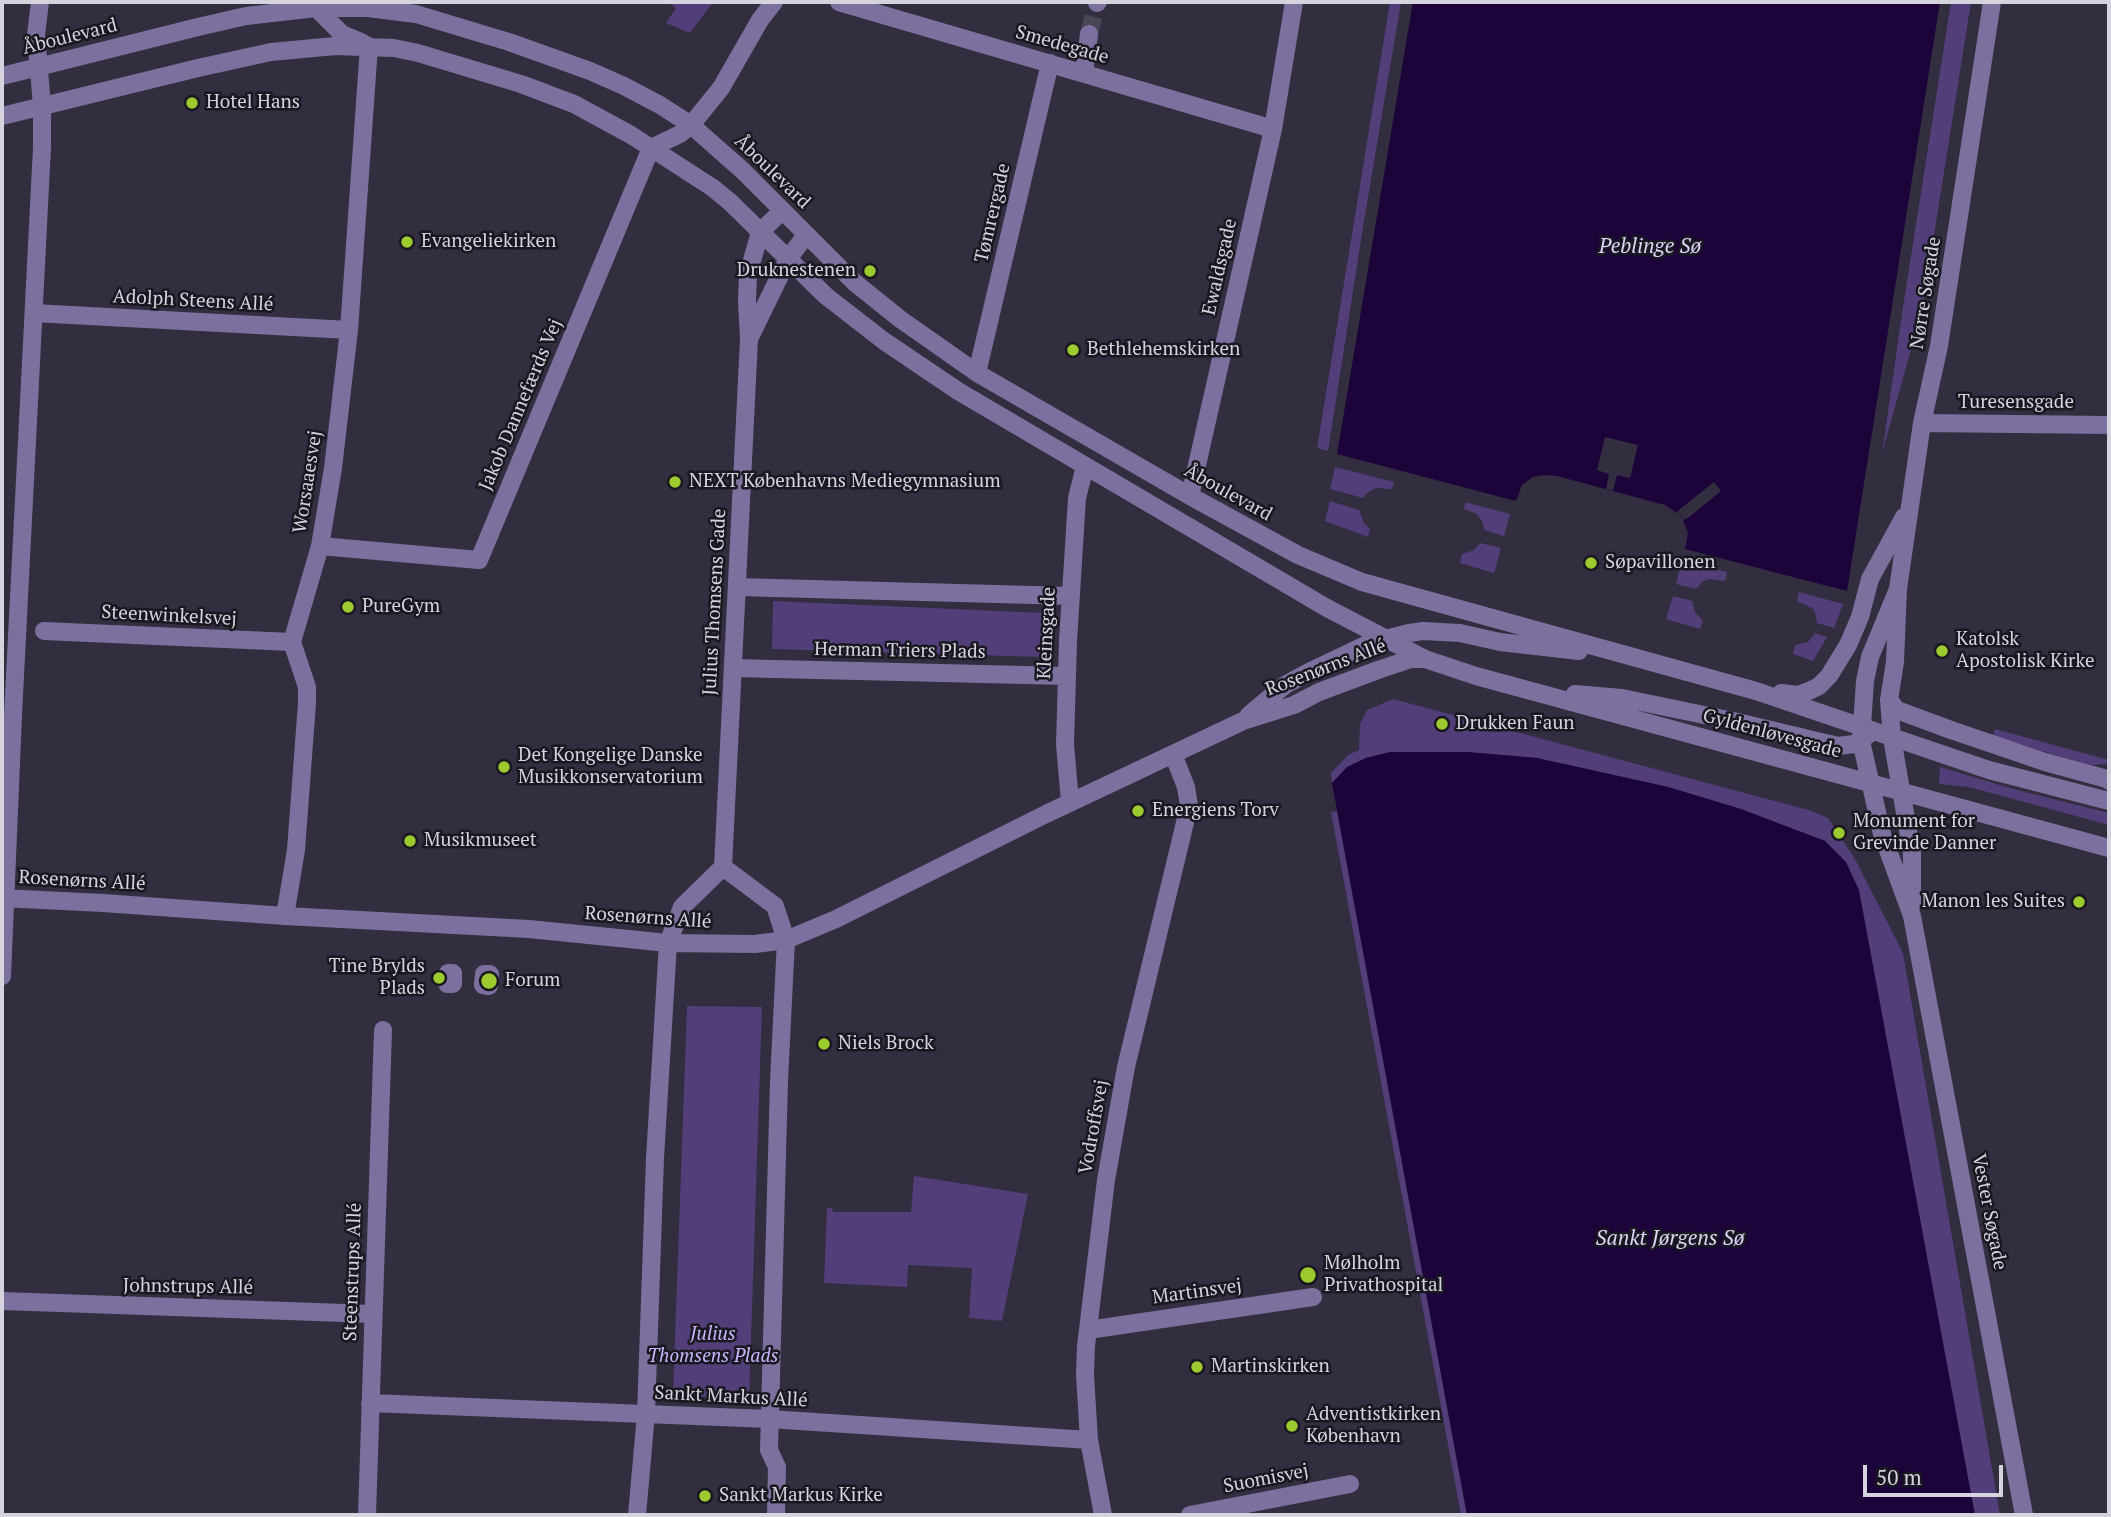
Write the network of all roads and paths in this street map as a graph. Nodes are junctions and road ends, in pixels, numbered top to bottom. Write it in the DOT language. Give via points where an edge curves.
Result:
graph roads {
  1 [pos="40,2"];
  2 [pos="774,2"];
  3 [pos="839,2"];
  4 [pos="1294,2"];
  5 [pos="1992,2"];
  6 [pos="313,5"];
  7 [pos="1089,34"];
  8 [pos="369,46"];
  9 [pos="1050,63"];
  10 [pos="39,66"];
  11 [pos="1084,73"];
  12 [pos="2,76"];
  13 [pos="42,106"];
  14 [pos="2,116"];
  15 [pos="685,129"];
  16 [pos="1273,129"];
  17 [pos="651,148"];
  18 [pos="782,211"];
  19 [pos="760,232"];
  20 [pos="806,235"];
  21 [pos="788,259"];
  22 [pos="34,313"];
  23 [pos="349,330"];
  24 [pos="749,339"];
  25 [pos="977,373"];
  26 [pos="1922,423"];
  27 [pos="2109,425"];
  28 [pos="1085,466"];
  29 [pos="1189,496"];
  30 [pos="1910,506"];
  31 [pos="320,546"];
  32 [pos="737,587"];
  33 [pos="1898,589"];
  34 [pos="1070,596"];
  35 [pos="1442,605"];
  36 [pos="10,628"];
  37 [pos="44,631"];
  38 [pos="1384,639"];
  39 [pos="292,642"];
  40 [pos="1634,657"];
  41 [pos="1425,659"];
  42 [pos="733,668"];
  43 [pos="1066,676"];
  44 [pos="1530,691"];
  45 [pos="1756,691"];
  46 [pos="1889,700"];
  47 [pos="1243,721"];
  48 [pos="1865,733"];
  49 [pos="1892,738"];
  50 [pos="1173,754"];
  51 [pos="2109,781"];
  52 [pos="1869,783"];
  53 [pos="1901,792"];
  54 [pos="2109,801"];
  55 [pos="1070,802"];
  56 [pos="2109,848"];
  57 [pos="723,867"];
  58 [pos="4,898"];
  59 [pos="285,916"];
  60 [pos="1912,916"];
  61 [pos="786,940"];
  62 [pos="668,943"];
  63 [pos="2,976"];
  64 [pos="383,1030"];
  65 [pos="1313,1297"];
  66 [pos="2,1301"];
  67 [pos="373,1314"];
  68 [pos="1088,1330"];
  69 [pos="370,1404"];
  70 [pos="646,1414"];
  71 [pos="769,1419"];
  72 [pos="1089,1440"];
  73 [pos="1350,1483"];
  74 [pos="367,1515"];
  75 [pos="637,1515"];
  76 [pos="776,1515"];
  77 [pos="1102,1515"];
  78 [pos="1189,1515"];
  79 [pos="2024,1515"];
  1 -- 10 [label="street"];
  2 -- 15 [label="street" via="721,88"];
  3 -- 9 [label="street, Smedegade"];
  4 -- 16 [label="street, Ewaldsgade"];
  5 -- 26 [label="street, Nørre Søgade" via="1939,346"];
  6 -- 8 [label="street" via="342,34"];
  6 -- 10 [label="street, Åboulevard" via="246,16"];
  6 -- 15 [label="street, Åboulevard" via="416,14 509,42 624,86 660,105"];
  7 -- 11 [label="street"];
  8 -- 13 [label="street" via="271,52"];
  8 -- 17 [label="street" via="418,53 521,84 574,104"];
  8 -- 23 [label="street, Worsaaesvej"];
  9 -- 11 [label="street, Smedegade"];
  9 -- 25 [label="street, Tømrergade"];
  10 -- 12 [label="street, Åboulevard"];
  10 -- 13 [label="street"];
  11 -- 16 [label="street, Smedegade"];
  13 -- 14 [label="street"];
  13 -- 22 [label="street"];
  15 -- 17 [label="street"];
  15 -- 18 [label="street, Åboulevard" via="743,170"];
  16 -- 29 [label="street, Ewaldsgade"];
  17 -- 19 [label="street" via="713,188"];
  17 -- 31 [label="street, Jakob Dannefærds Vej" via="479,560"];
  18 -- 19 [label="street"];
  18 -- 20 [label="street, Åboulevard"];
  19 -- 21 [label="street"];
  19 -- 24 [label="street, Julius Thomsens Gade" via="748,275"];
  20 -- 21 [label="street, Julius Thomsens Gade"];
  20 -- 25 [label="street, Åboulevard" via="881,304"];
  21 -- 24 [label="street, Julius Thomsens Gade"];
  21 -- 28 [label="street" via="856,320 917,364"];
  22 -- 23 [label="street, Adolph Steens Allé"];
  22 -- 36 [label="street"];
  23 -- 31 [label="street, Worsaaesvej"];
  24 -- 32 [label="street, Julius Thomsens Gade"];
  25 -- 29 [label="street, Åboulevard"];
  26 -- 27 [label="street, Turesensgade"];
  26 -- 30 [label="street, Nørre Søgade"];
  28 -- 34 [label="street, Kleinsgade" via="1077,498"];
  28 -- 38 [label="street"];
  29 -- 35 [label="street, Åboulevard" via="1341,574"];
  30 -- 33 [label="street, Nørre Søgade"];
  30 -- 45 [label="street" via="1870,579 1860,617 1829,676 1798,695"];
  31 -- 39 [label="street, Worsaaesvej"];
  32 -- 34 [label="street"];
  32 -- 42 [label="street, Julius Thomsens Gade"];
  33 -- 46 [label="street, Nørre Søgade"];
  33 -- 48 [label="street, Nørre Søgade" via="1864,681"];
  34 -- 43 [label="street, Kleinsgade"];
  35 -- 40 [label="street, Gyldenløvesgade"];
  36 -- 58 [label="street" via="13,715"];
  37 -- 39 [label="street, Steenwinkelsvej"];
  38 -- 40 [label="street, Rosenørns Allé" via="1441,631"];
  38 -- 41 [label="street, Gyldenløvesgade"];
  38 -- 47 [label="street, Rosenørns Allé" via="1285,685"];
  39 -- 59 [label="street" via="307,687 307,703 296,850"];
  40 -- 45 [label="street, Gyldenløvesgade"];
  41 -- 44 [label="street, Gyldenløvesgade"];
  41 -- 47 [label="street, Rosenørns Allé" via="1378,670"];
  42 -- 43 [label="street, Herman Triers Plads"];
  42 -- 57 [label="street, Julius Thomsens Gade"];
  43 -- 55 [label="street, Kleinsgade"];
  44 -- 48 [label="street" via="1622,698 1838,746"];
  44 -- 52 [label="street, Gyldenløvesgade"];
  45 -- 48 [label="street, Gyldenløvesgade"];
  46 -- 48 [label="street"];
  46 -- 49 [label="street, Nørre Søgade"];
  46 -- 51 [label="street" via="1897,710"];
  47 -- 50 [label="street, Rosenørns Allé"];
  48 -- 49 [label="street, Gyldenløvesgade"];
  48 -- 52 [label="street, Nørre Søgade"];
  49 -- 53 [label="street, Nørre Søgade"];
  49 -- 54 [label="street, Gyldenløvesgade"];
  50 -- 55 [label="street, Rosenørns Allé"];
  50 -- 68 [label="street, Vodroffsvej" via="1189,806 1126,1067"];
  52 -- 53 [label="street, Gyldenløvesgade"];
  52 -- 60 [label="street, Vester Søgade" via="1887,852"];
  53 -- 56 [label="street, Gyldenløvesgade"];
  53 -- 60 [label="street, Vester Søgade" via="1912,853"];
  55 -- 61 [label="street, Rosenørns Allé" via="860,908"];
  57 -- 61 [label="street" via="775,906"];
  57 -- 62 [label="street" via="682,908"];
  58 -- 59 [label="street, Rosenørns Allé"];
  58 -- 63 [label="street"];
  59 -- 62 [label="street, Rosenørns Allé" via="529,929"];
  60 -- 79 [label="street, Vester Søgade"];
  61 -- 62 [label="street, Rosenørns Allé"];
  61 -- 71 [label="street"];
  62 -- 70 [label="street"];
  64 -- 67 [label="street, Steenstrups Allé"];
  65 -- 68 [label="street, Martinsvej"];
  66 -- 67 [label="street, Johnstrups Allé"];
  67 -- 69 [label="street, Steenstrups Allé"];
  68 -- 72 [label="street, Vodroffsvej"];
  69 -- 70 [label="street, Sankt Markus Allé"];
  69 -- 74 [label="street, Steenstrups Allé"];
  70 -- 71 [label="street, Sankt Markus Allé"];
  70 -- 75 [label="street"];
  71 -- 72 [label="street, Sankt Markus Allé"];
  71 -- 76 [label="street" via="769,1450 777,1467"];
  72 -- 77 [label="street, Vodroffsvej"];
  73 -- 78 [label="street, Suomisvej"];
}
